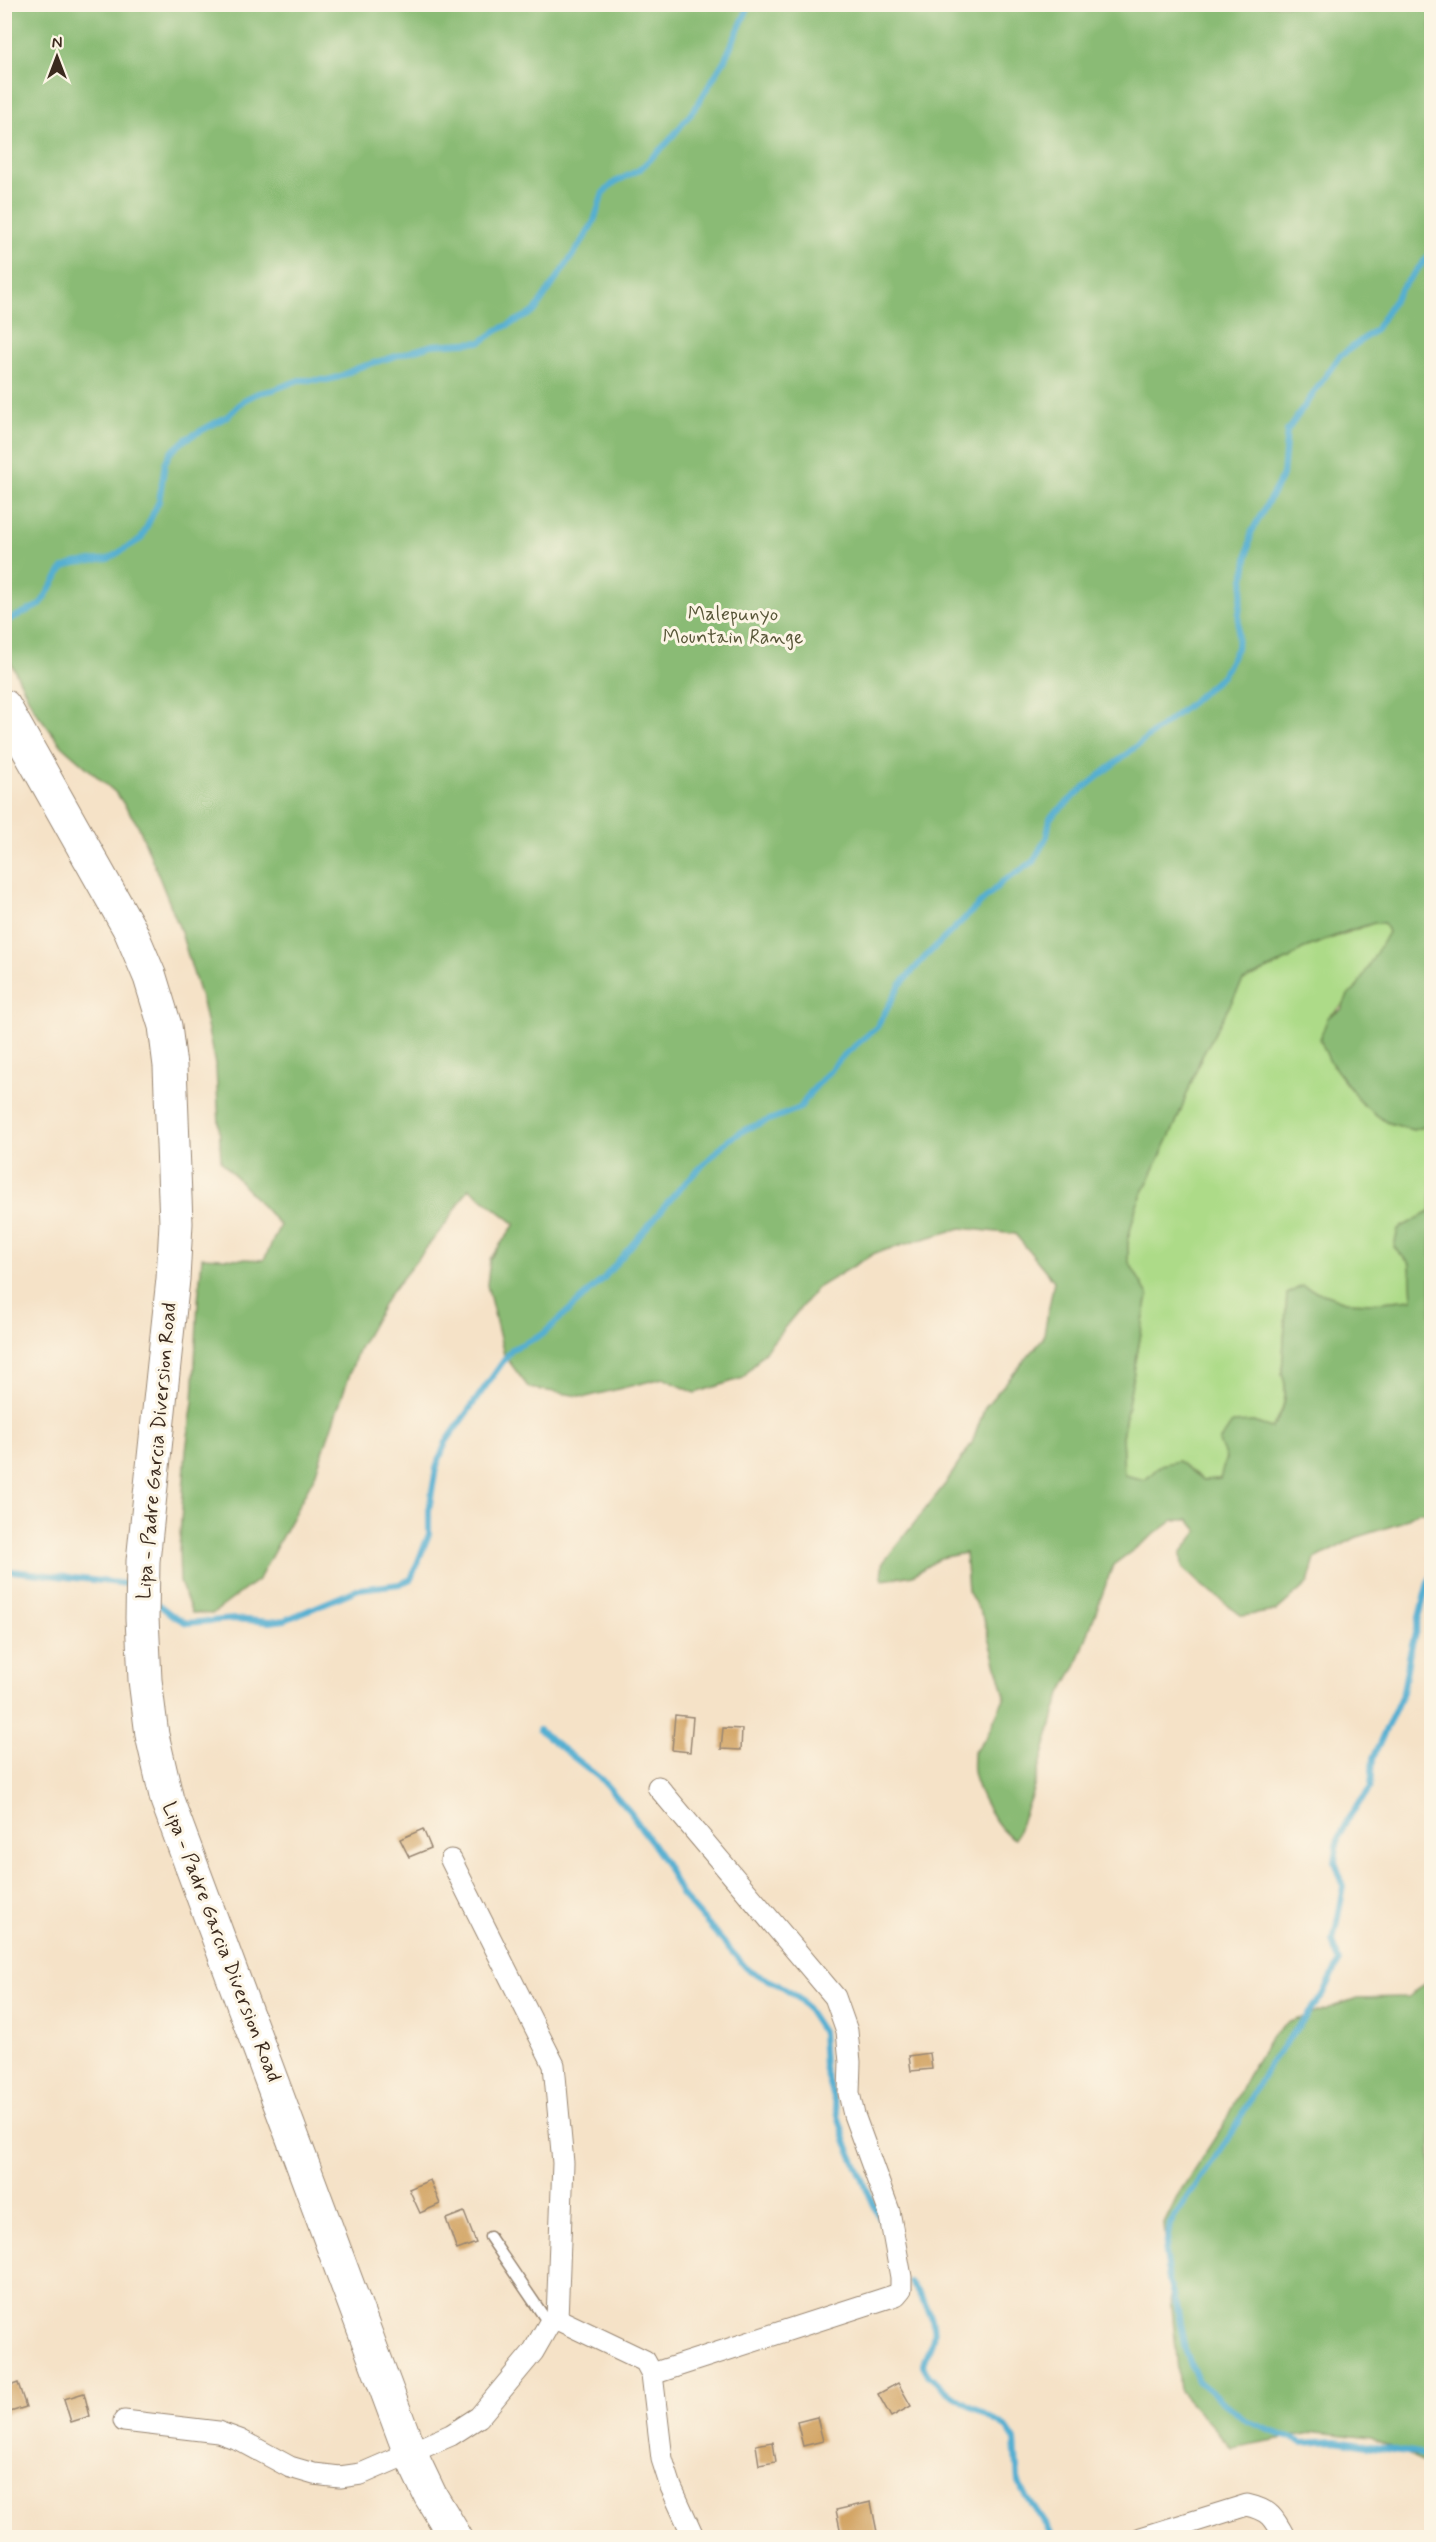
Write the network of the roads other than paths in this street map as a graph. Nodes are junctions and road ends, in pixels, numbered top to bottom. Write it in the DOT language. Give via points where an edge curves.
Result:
graph roads {
  1 [pos="4,706"];
  2 [pos="658,1787"];
  3 [pos="451,1860"];
  4 [pos="490,2237"];
  5 [pos="553,2322"];
  6 [pos="652,2374"];
  7 [pos="124,2421"];
  8 [pos="411,2453"];
  9 [pos="456,2538"];
  10 [pos="694,2538"];
  11 [pos="1141,2538"];
  12 [pos="1285,2538"];
  1 -- 8 [label="main road, Lipa - Padre Garcia Diversion Road" via="130,930 165,1026 176,1223 143,1561 142,1618 145,1680 159,1767 178,1832"];
  2 -- 6 [label="street" via="836,1997 847,2031 849,2093 889,2211 902,2289 896,2295"];
  3 -- 5 [label="street" via="554,2065 563,2163"];
  4 -- 5 [label="lane"];
  5 -- 6 [label="street" via="638,2356"];
  5 -- 8 [label="street" via="479,2417"];
  6 -- 10 [label="street" via="662,2460"];
  7 -- 8 [label="street" via="218,2432 290,2467 340,2477 361,2474"];
  8 -- 9 [label="main road, Lipa - Padre Garcia Diversion Road"];
  11 -- 12 [label="street" via="1247,2505 1264,2508"];
}
